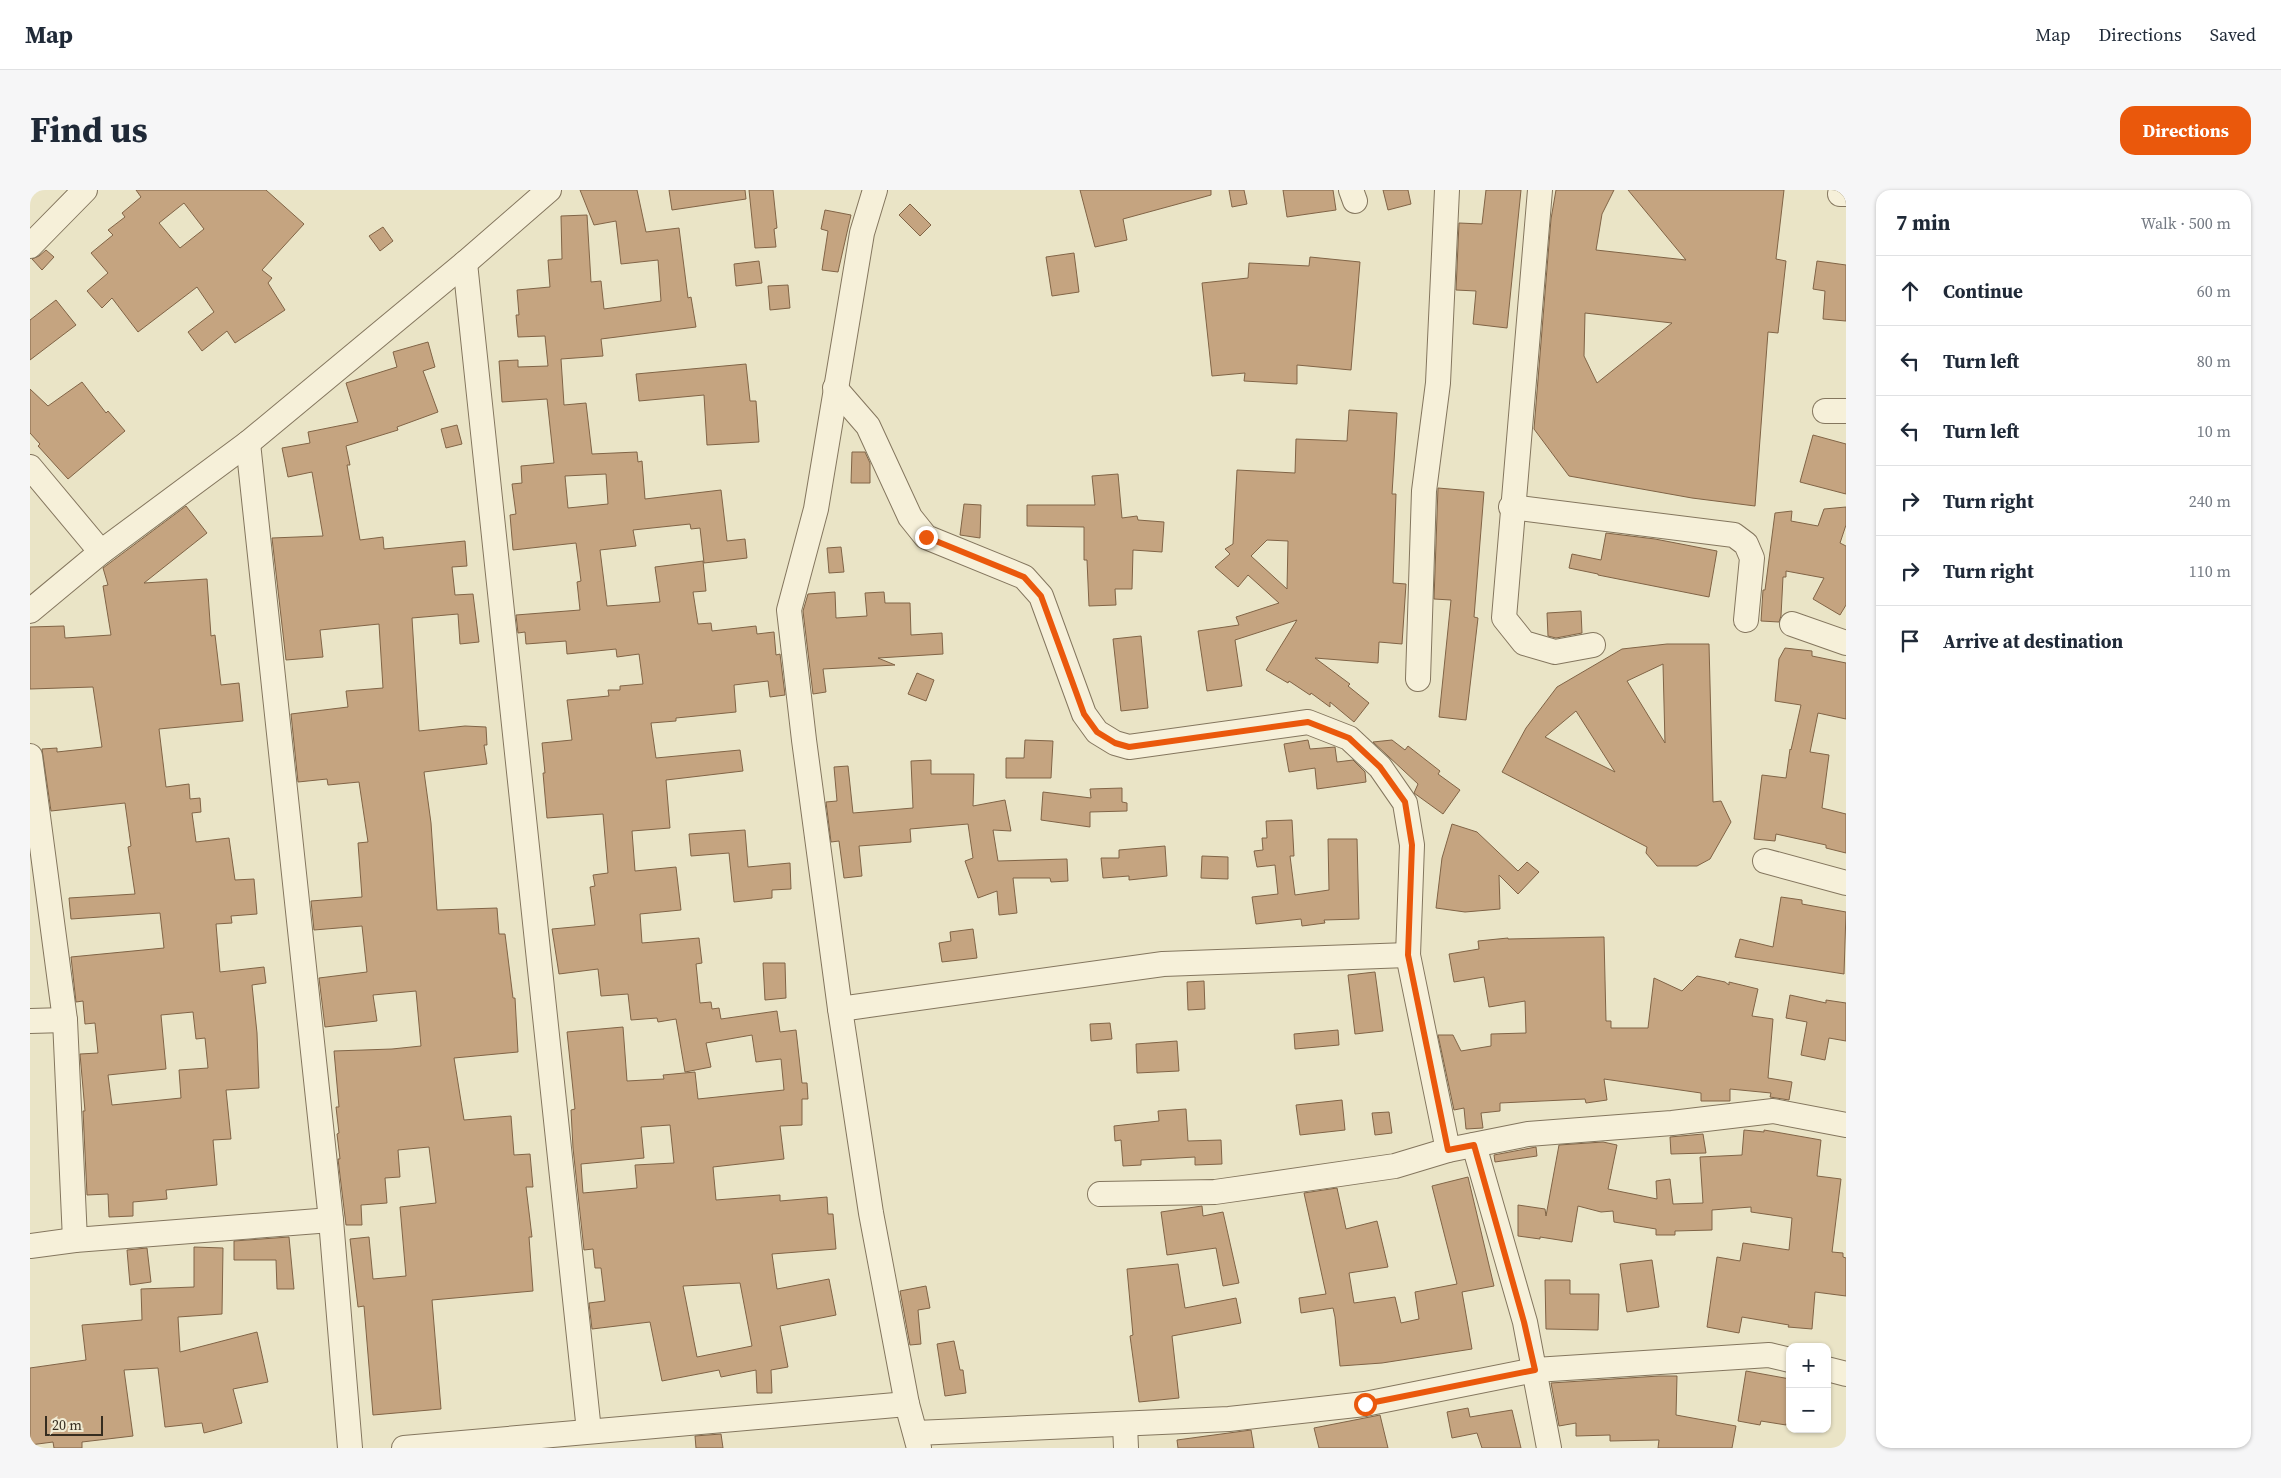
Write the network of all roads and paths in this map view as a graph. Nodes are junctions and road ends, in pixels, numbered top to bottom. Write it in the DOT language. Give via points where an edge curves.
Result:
graph roads {
  1 [pos="85,190"];
  2 [pos="549,190"];
  3 [pos="874,190"];
  4 [pos="1447,190"];
  5 [pos="1540,190"];
  6 [pos="30,246"];
  7 [pos="465,263"];
  8 [pos="835,388"];
  9 [pos="248,443"];
  10 [pos="30,467"];
  11 [pos="1512,507"];
  12 [pos="101,552"];
  13 [pos="30,611"];
  14 [pos="1746,620"];
  15 [pos="1792,624"];
  16 [pos="1846,643"];
  17 [pos="1593,645"];
  18 [pos="1418,679"];
  19 [pos="30,756"];
  20 [pos="1765,861"];
  21 [pos="1846,883"];
  22 [pos="1408,955"];
  23 [pos="840,1009"];
  24 [pos="65,1020"];
  25 [pos="30,1021"];
  26 [pos="1846,1125"];
  27 [pos="1474,1145"];
  28 [pos="1448,1150"];
  29 [pos="1100,1194"];
  30 [pos="331,1220"];
  31 [pos="75,1240"];
  32 [pos="30,1246"];
  33 [pos="1786,1359"];
  34 [pos="1535,1370"];
  35 [pos="1831,1370"];
  36 [pos="1846,1374"];
  37 [pos="907,1404"];
  38 [pos="589,1431"];
  39 [pos="1126,1437"];
  40 [pos="917,1441"];
  41 [pos="350,1448"];
  42 [pos="404,1448"];
  43 [pos="1548,1448"];
  1 -- 6 [label="street"];
  2 -- 7 [label="street"];
  3 -- 8 [label="street" via="862,233"];
  4 -- 18 [label="street" via="1438,383 1424,491"];
  5 -- 11 [label="street"];
  7 -- 9 [label="street"];
  7 -- 38 [label="street"];
  8 -- 22 [label="street" via="868,426 910,517 926,537 1024,577 1041,596 1084,714 1097,732 1129,747 1308,722 1349,738 1380,767 1405,802 1412,845"];
  8 -- 23 [label="street" via="816,510 789,610"];
  9 -- 12 [label="street"];
  9 -- 30 [label="street"];
  10 -- 12 [label="street"];
  11 -- 14 [label="street" via="1734,534 1746,544 1752,558"];
  11 -- 17 [label="street" via="1504,618 1524,643 1555,652"];
  12 -- 13 [label="street"];
  15 -- 16 [label="street"];
  19 -- 24 [label="street"];
  20 -- 21 [label="street"];
  22 -- 23 [label="street" via="1164,964"];
  22 -- 28 [label="street"];
  23 -- 37 [label="street" via="871,1213"];
  24 -- 25 [label="street"];
  24 -- 31 [label="street"];
  26 -- 27 [label="street" via="1772,1111 1672,1123 1528,1134"];
  27 -- 28 [label="street"];
  27 -- 34 [label="street"];
  28 -- 29 [label="street" via="1395,1166 1224,1191"];
  30 -- 31 [label="street"];
  30 -- 41 [label="street"];
  31 -- 32 [label="street"];
  33 -- 34 [label="street" via="1770,1355"];
  34 -- 39 [label="street" via="1365,1404 1229,1420"];
  34 -- 43 [label="street"];
  35 -- 36 [label="street"];
  37 -- 38 [label="street"];
  37 -- 40 [label="street"];
  38 -- 42 [label="street"];
  39 -- 40 [label="street"];
}
